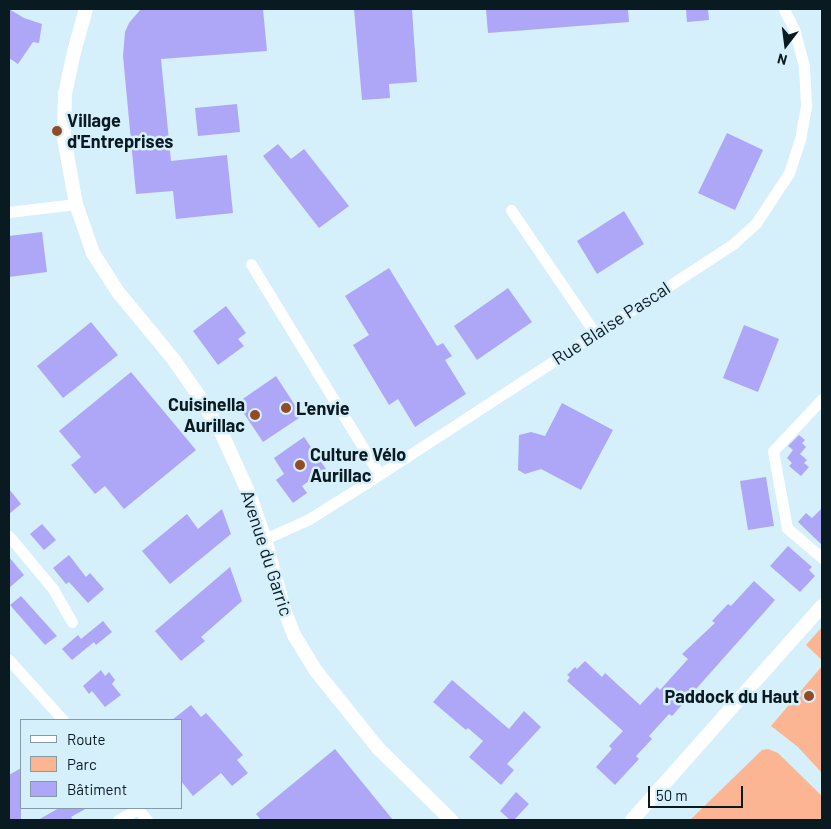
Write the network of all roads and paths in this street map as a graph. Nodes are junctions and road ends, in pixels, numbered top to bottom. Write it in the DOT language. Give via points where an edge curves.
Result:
graph roads {
  1 [pos="86,9"];
  2 [pos="784,9"];
  3 [pos="76,204"];
  4 [pos="511,210"];
  5 [pos="9,212"];
  6 [pos="251,264"];
  7 [pos="595,333"];
  8 [pos="822,399"];
  9 [pos="380,474"];
  10 [pos="9,536"];
  11 [pos="265,539"];
  12 [pos="822,558"];
  13 [pos="822,606"];
  14 [pos="72,622"];
  15 [pos="9,660"];
  16 [pos="62,719"];
  17 [pos="135,809"];
  18 [pos="138,809"];
  19 [pos="118,820"];
  20 [pos="147,820"];
  21 [pos="450,820"];
  22 [pos="632,820"];
  1 -- 3 [label="street, Avenue du Garric" via="66,94 64,138"];
  2 -- 7 [label="street, Rue Blaise Pascal" via="794,29 804,66 806,105 800,140 778,193 756,223 734,243"];
  3 -- 5 [label="street"];
  3 -- 11 [label="street, Avenue du Garric" via="93,253 118,292 174,360 222,434"];
  4 -- 7 [label="street"];
  6 -- 9 [label="street"];
  7 -- 9 [label="street, Rue Blaise Pascal"];
  8 -- 12 [label="street" via="773,451 787,528"];
  9 -- 11 [label="street, Rue Blaise Pascal" via="308,520"];
  10 -- 14 [label="street" via="53,589"];
  11 -- 21 [label="street, Avenue du Garric" via="294,635 316,671 378,748"];
  13 -- 22 [label="street"];
  15 -- 16 [label="street"];
  17 -- 19 [label="street"];
  18 -- 20 [label="street"];
}
